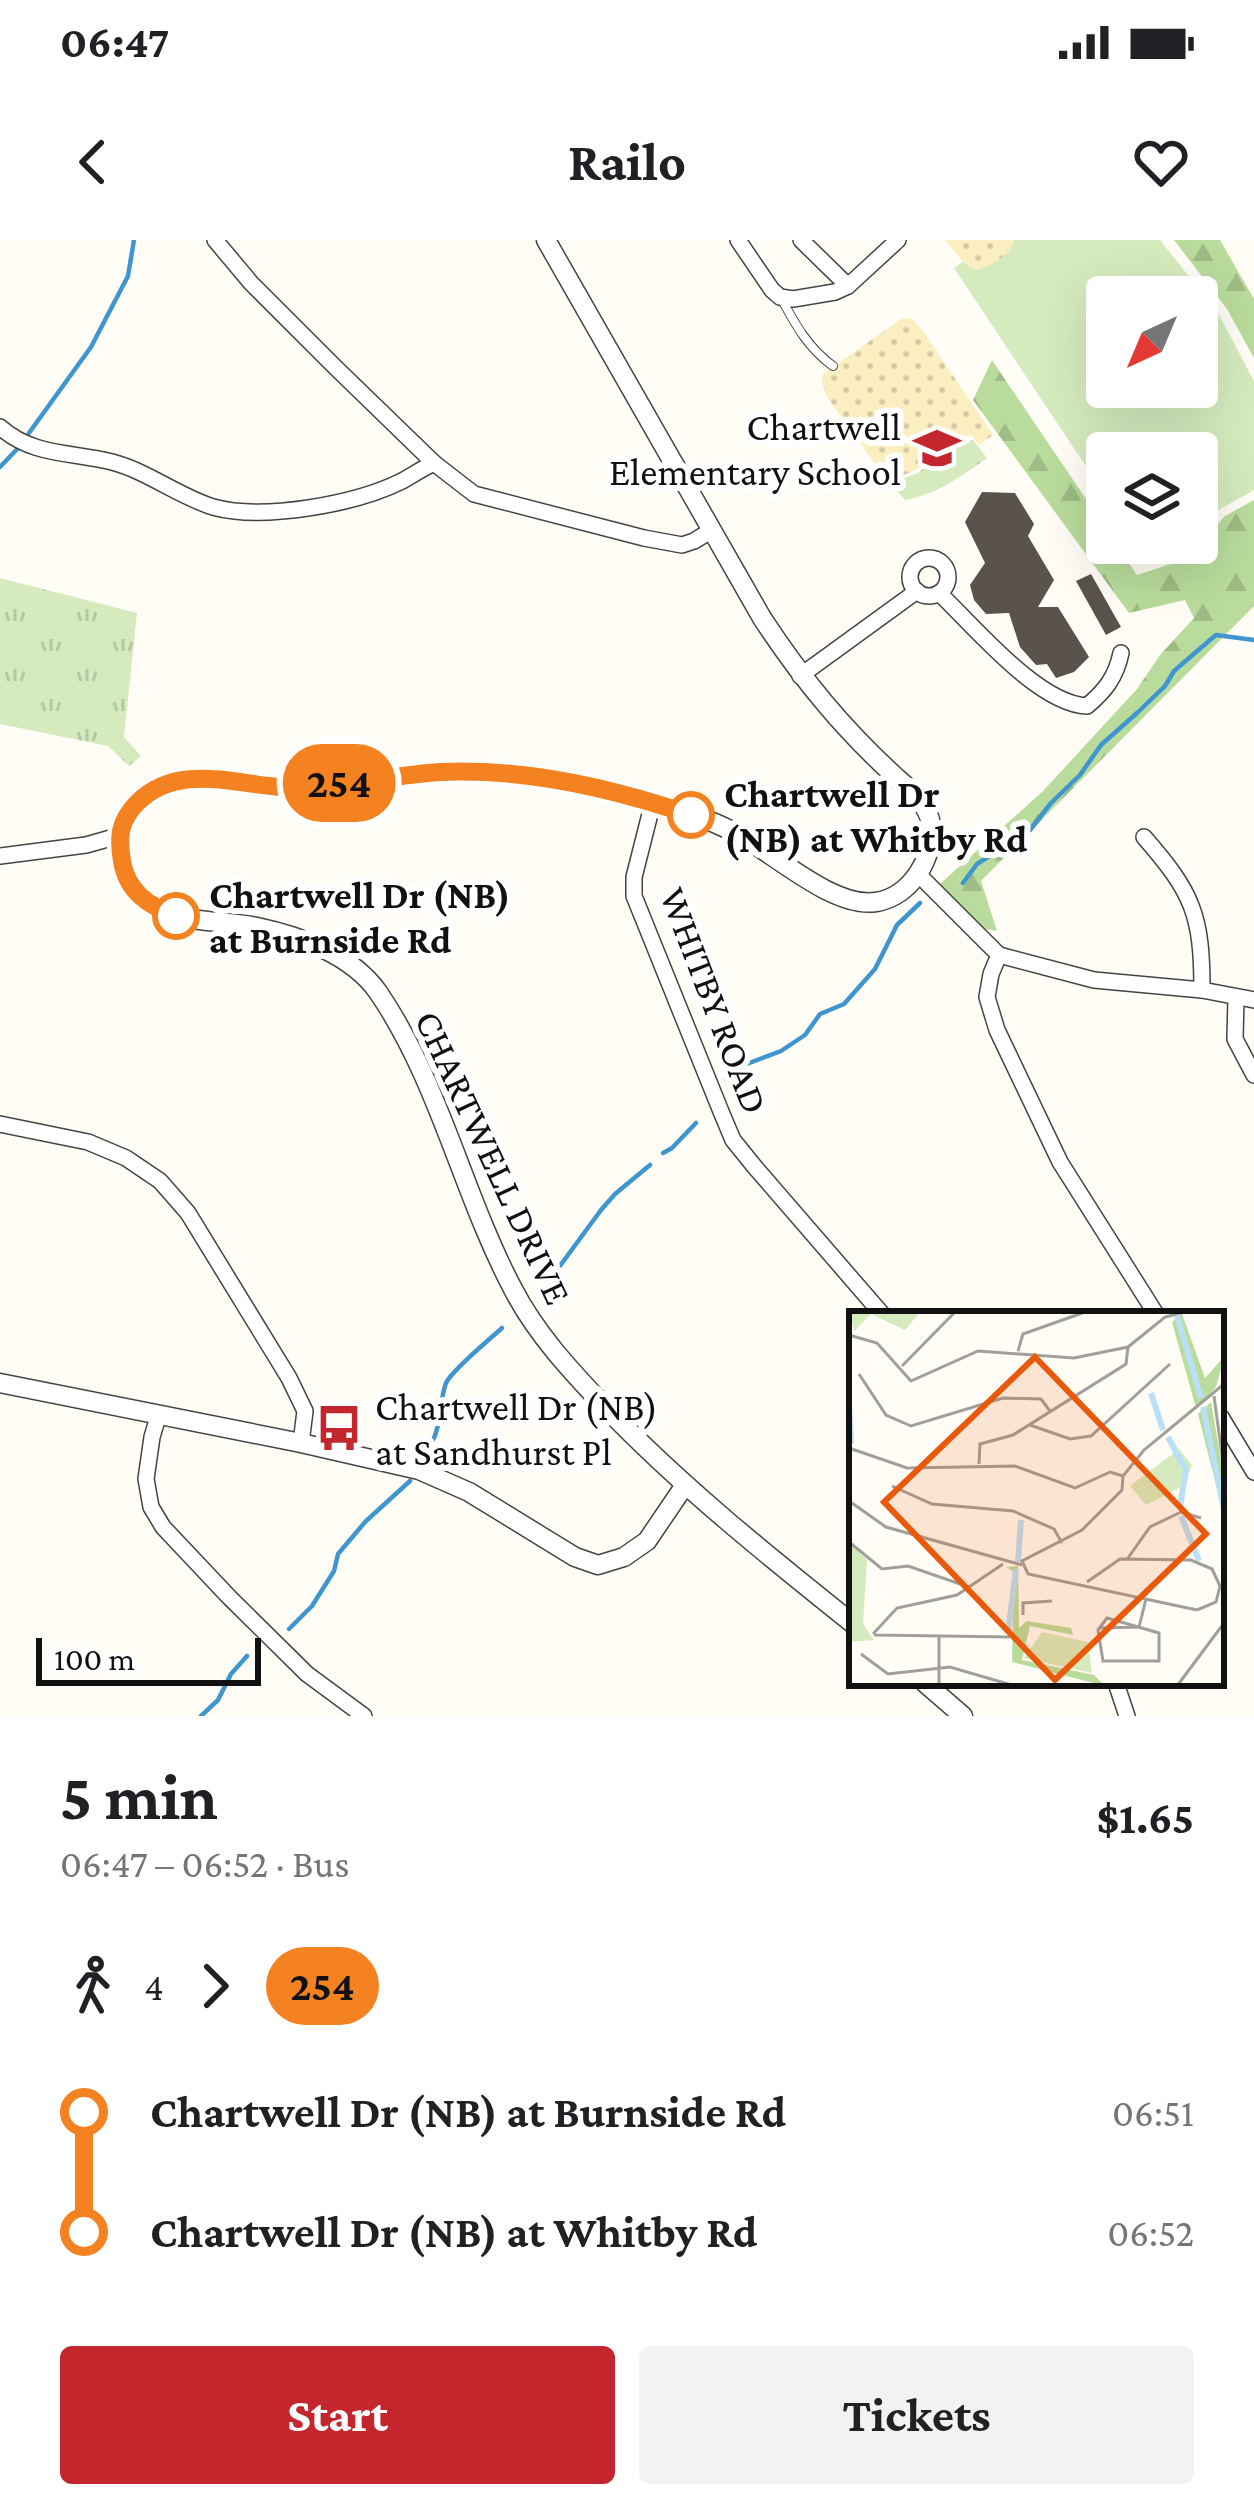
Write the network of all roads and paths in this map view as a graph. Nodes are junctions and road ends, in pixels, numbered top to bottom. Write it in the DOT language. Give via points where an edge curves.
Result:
graph roads {
  1 [pos="215,240"];
  2 [pos="546,240"];
  3 [pos="738,240"];
  4 [pos="801,240"];
  5 [pos="898,240"];
  6 [pos="848,286"];
  7 [pos="781,296"];
  8 [pos="833,366"];
  9 [pos="0,427"];
  10 [pos="434,463"];
  11 [pos="712,530"];
  12 [pos="916,591"];
  13 [pos="940,593"];
  14 [pos="1121,653"];
  15 [pos="800,676"];
  16 [pos="652,802"];
  17 [pos="118,836"];
  18 [pos="1144,837"];
  19 [pos="0,856"];
  20 [pos="918,874"];
  21 [pos="999,955"];
  22 [pos="1202,990"];
  23 [pos="1236,998"];
  24 [pos="1254,1000"];
  25 [pos="1254,1075"];
  26 [pos="0,1124"];
  27 [pos="879,1311"];
  28 [pos="1154,1311"];
  29 [pos="0,1384"];
  30 [pos="158,1417"];
  31 [pos="1224,1423"];
  32 [pos="301,1443"];
  33 [pos="1254,1472"];
  34 [pos="685,1485"];
  35 [pos="849,1621"];
  36 [pos="929,1686"];
  37 [pos="1117,1686"];
  38 [pos="364,1716"];
  39 [pos="963,1716"];
  40 [pos="1127,1716"];
  1 -- 10 [label="street"];
  2 -- 11 [label="street"];
  3 -- 7 [label="street"];
  4 -- 6 [label="street"];
  5 -- 6 [label="street"];
  6 -- 7 [label="street"];
  7 -- 8 [label="lane" via="800,333"];
  9 -- 10 [label="street" via="33,448 116,462 212,506 263,514 354,496"];
  10 -- 11 [label="street" via="473,494 644,538 682,545"];
  11 -- 15 [label="street"];
  12 -- 13 [label="street"];
  12 -- 13 [label="street" via="912,568 934,559 948,577"];
  12 -- 15 [label="street"];
  13 -- 14 [label="street" via="1021,671 1075,706 1102,693"];
  15 -- 20 [label="street" via="927,809 932,828"];
  16 -- 17 [label="street" via="519,774 442,772 296,788 179,778 140,800"];
  16 -- 20 [label="street" via="736,832 834,894 871,903 902,893"];
  16 -- 27 [label="street, WHITBY ROAD" via="634,896 728,1127"];
  17 -- 19 [label="street"];
  17 -- 34 [label="street, CHARTWELL DRIVE" via="124,877 157,909 314,944 371,982 412,1050 537,1330"];
  18 -- 22 [label="street" via="1195,910"];
  20 -- 21 [label="street"];
  21 -- 22 [label="street" via="1094,980"];
  21 -- 28 [label="street" via="987,997 998,1030 1060,1162"];
  22 -- 23 [label="street"];
  23 -- 24 [label="street"];
  23 -- 25 [label="street" via="1235,1039"];
  26 -- 32 [label="street" via="88,1142 160,1181 290,1378 305,1411"];
  29 -- 30 [label="street"];
  30 -- 32 [label="street"];
  30 -- 38 [label="street" via="146,1479 164,1527 307,1673"];
  31 -- 33 [label="street"];
  32 -- 34 [label="street" via="419,1470 598,1564 647,1541"];
  34 -- 35 [label="street, CHARTWELL DRIVE"];
  36 -- 39 [label="street"];
  37 -- 40 [label="street"];
}
